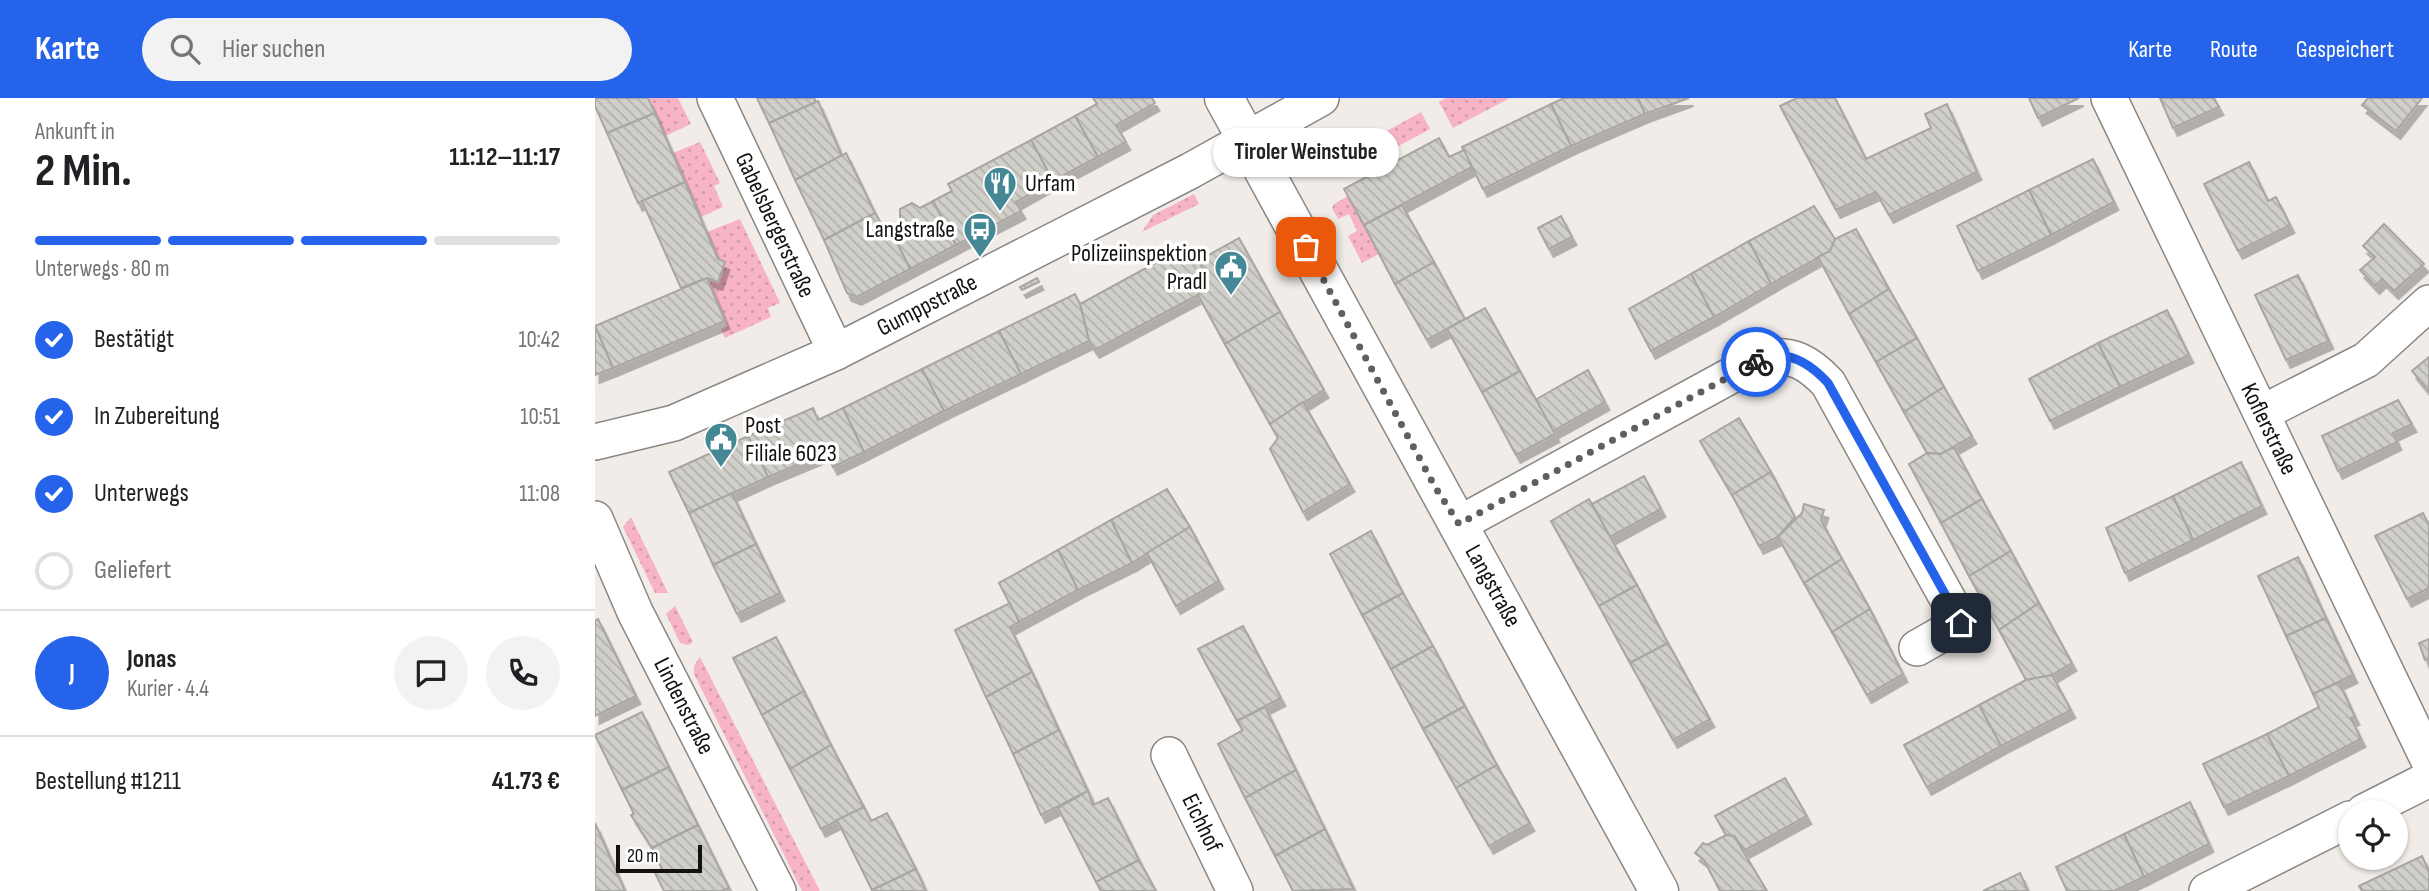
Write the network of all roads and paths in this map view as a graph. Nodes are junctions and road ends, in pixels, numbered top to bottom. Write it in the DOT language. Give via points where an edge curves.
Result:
graph roads {
  1 [pos="715,98"];
  2 [pos="1224,98"];
  3 [pos="1321,98"];
  4 [pos="2109,98"];
  5 [pos="1247,139"];
  6 [pos="2429,303"];
  7 [pos="836,352"];
  8 [pos="2262,413"];
  9 [pos="595,442"];
  10 [pos="595,519"];
  11 [pos="1459,524"];
  12 [pos="1917,648"];
  13 [pos="1169,755"];
  14 [pos="2429,761"];
  15 [pos="2429,779"];
  16 [pos="2388,800"];
  17 [pos="2338,825"];
  18 [pos="778,891"];
  19 [pos="1235,891"];
  20 [pos="1659,891"];
  21 [pos="2207,891"];
  1 -- 7 [label="street, Gabelsbergerstraße"];
  2 -- 5 [label="street, Langstraße"];
  3 -- 5 [label="street, Gumppstraße"];
  4 -- 8 [label="street, Koflerstraße"];
  5 -- 7 [label="street, Gumppstraße"];
  5 -- 11 [label="street, Langstraße"];
  6 -- 8 [label="street" via="2366,360"];
  7 -- 9 [label="street, Gumppstraße" via="674,423"];
  8 -- 14 [label="street, Koflerstraße"];
  10 -- 18 [label="street, Lindenstraße" via="635,612"];
  11 -- 12 [label="street" via="1763,358 1785,355 1828,383 1961,623"];
  11 -- 20 [label="street, Langstraße"];
  13 -- 19 [label="street, Eichhof"];
  15 -- 16 [label="street"];
  17 -- 21 [label="street"];
}
